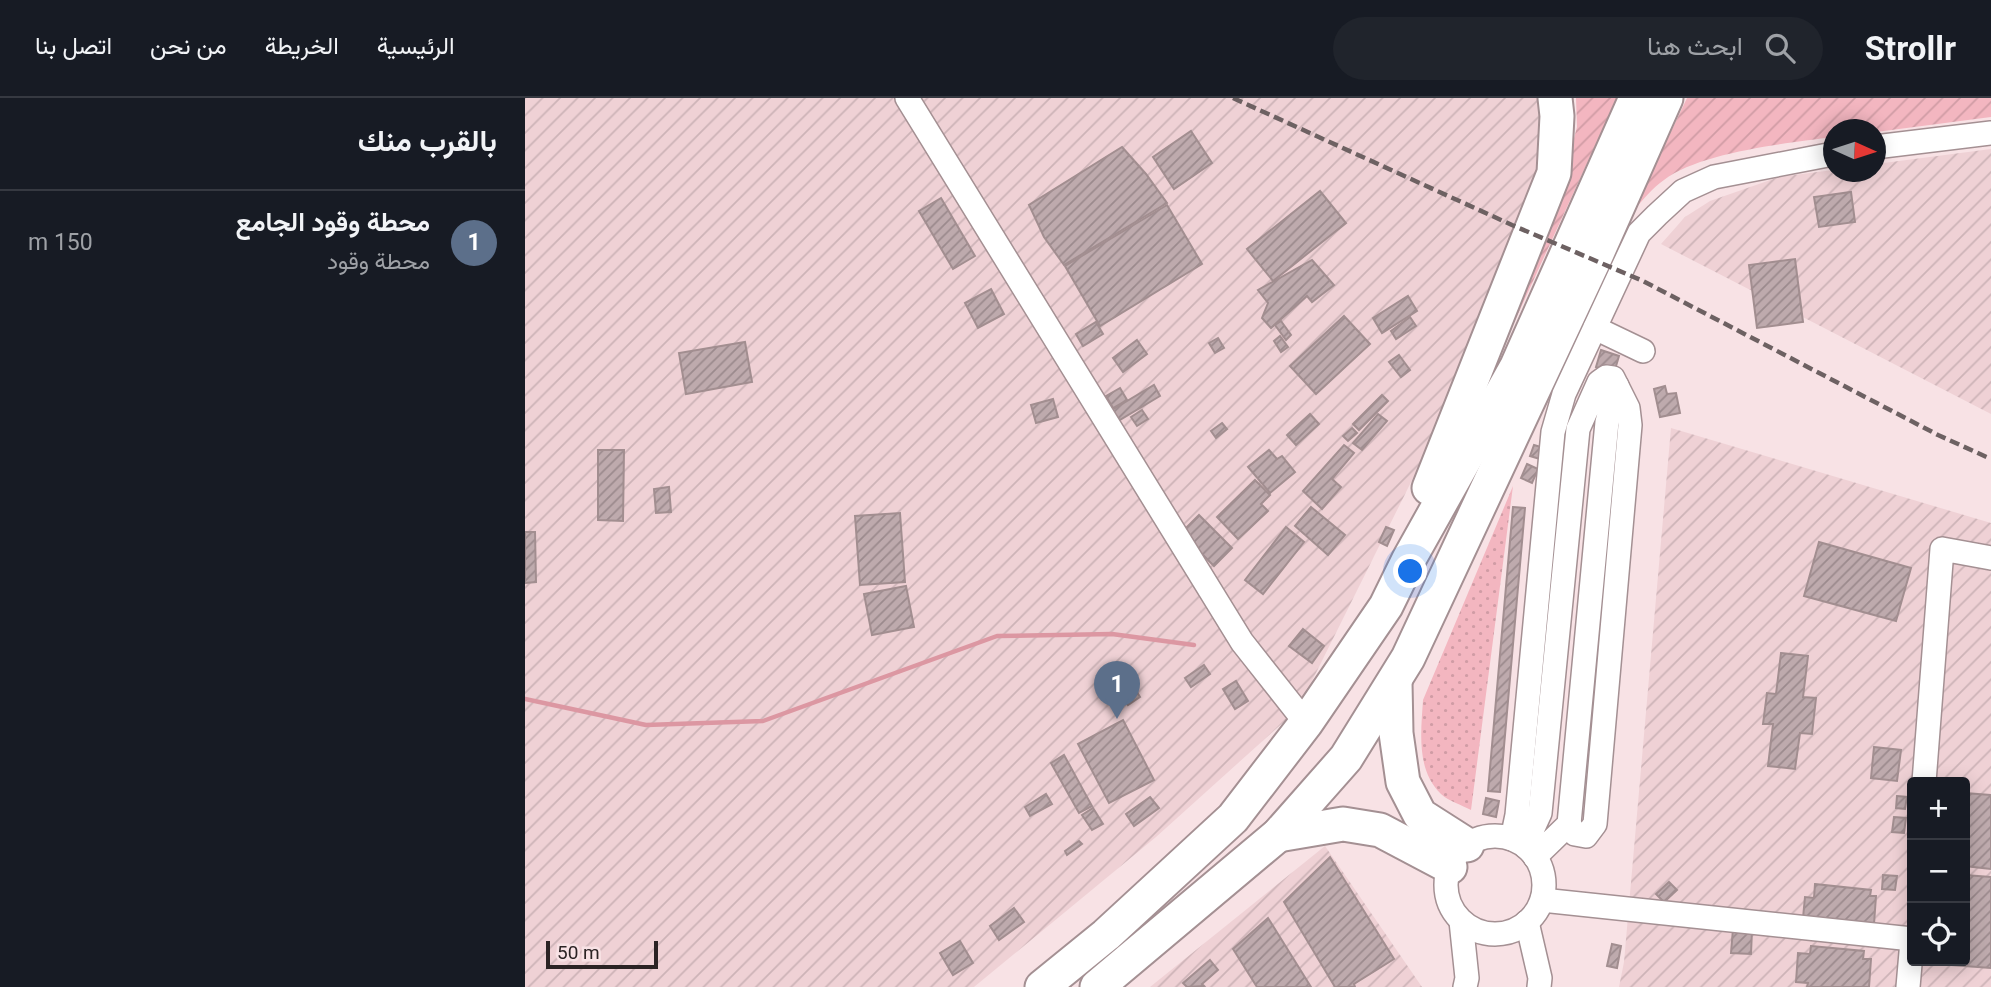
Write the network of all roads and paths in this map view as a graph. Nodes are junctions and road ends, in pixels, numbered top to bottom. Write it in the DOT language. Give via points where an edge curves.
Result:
graph roads {
  1 [pos="907,98"];
  2 [pos="1555,98"];
  3 [pos="1636,98"];
  4 [pos="1666,98"];
  5 [pos="1991,133"];
  6 [pos="1886,146"];
  7 [pos="1823,156"];
  8 [pos="1595,328"];
  9 [pos="1643,351"];
  10 [pos="1991,558"];
  11 [pos="1409,559"];
  12 [pos="1395,682"];
  13 [pos="1306,723"];
  14 [pos="1924,777"];
  15 [pos="1278,835"];
  16 [pos="1524,848"];
  17 [pos="1458,856"];
  18 [pos="1542,900"];
  19 [pos="1461,921"];
  20 [pos="1527,922"];
  21 [pos="1907,939"];
  22 [pos="1910,966"];
  23 [pos="1042,987"];
  24 [pos="1097,987"];
  25 [pos="1465,987"];
  26 [pos="1539,987"];
  27 [pos="1908,987"];
  1 -- 13 [label="street" via="1242,642"];
  2 -- 11 [label="highway" via="1553,173 1431,482"];
  3 -- 11 [label="highway" via="1517,366"];
  4 -- 12 [label="highway"];
  5 -- 6 [label="street"];
  7 -- 8 [label="street" via="1714,177 1683,191 1639,233"];
  8 -- 9 [label="street"];
  8 -- 16 [label="street" via="1564,394 1553,432 1518,801"];
  10 -- 14 [label="street" via="1942,549"];
  11 -- 13 [label="highway" via="1386,606"];
  12 -- 15 [label="highway" via="1346,758"];
  12 -- 17 [label="highway" via="1403,782 1420,815"];
  13 -- 23 [label="highway" via="1233,818"];
  15 -- 17 [label="highway" via="1343,824 1380,830"];
  15 -- 24 [label="highway"];
  16 -- 16 [label="street" via="1541,813 1578,429 1599,382 1613,378 1617,386 1607,422 1569,824"];
  16 -- 17 [label="street" via="1497,836 1481,838"];
  16 -- 18 [label="street" via="1542,871"];
  17 -- 19 [label="street" via="1446,881 1447,896"];
  18 -- 20 [label="street"];
  18 -- 21 [label="street"];
  19 -- 20 [label="street" via="1487,934 1515,930"];
  19 -- 25 [label="street"];
  20 -- 26 [label="street"];
  22 -- 27 [label="street"];
}
